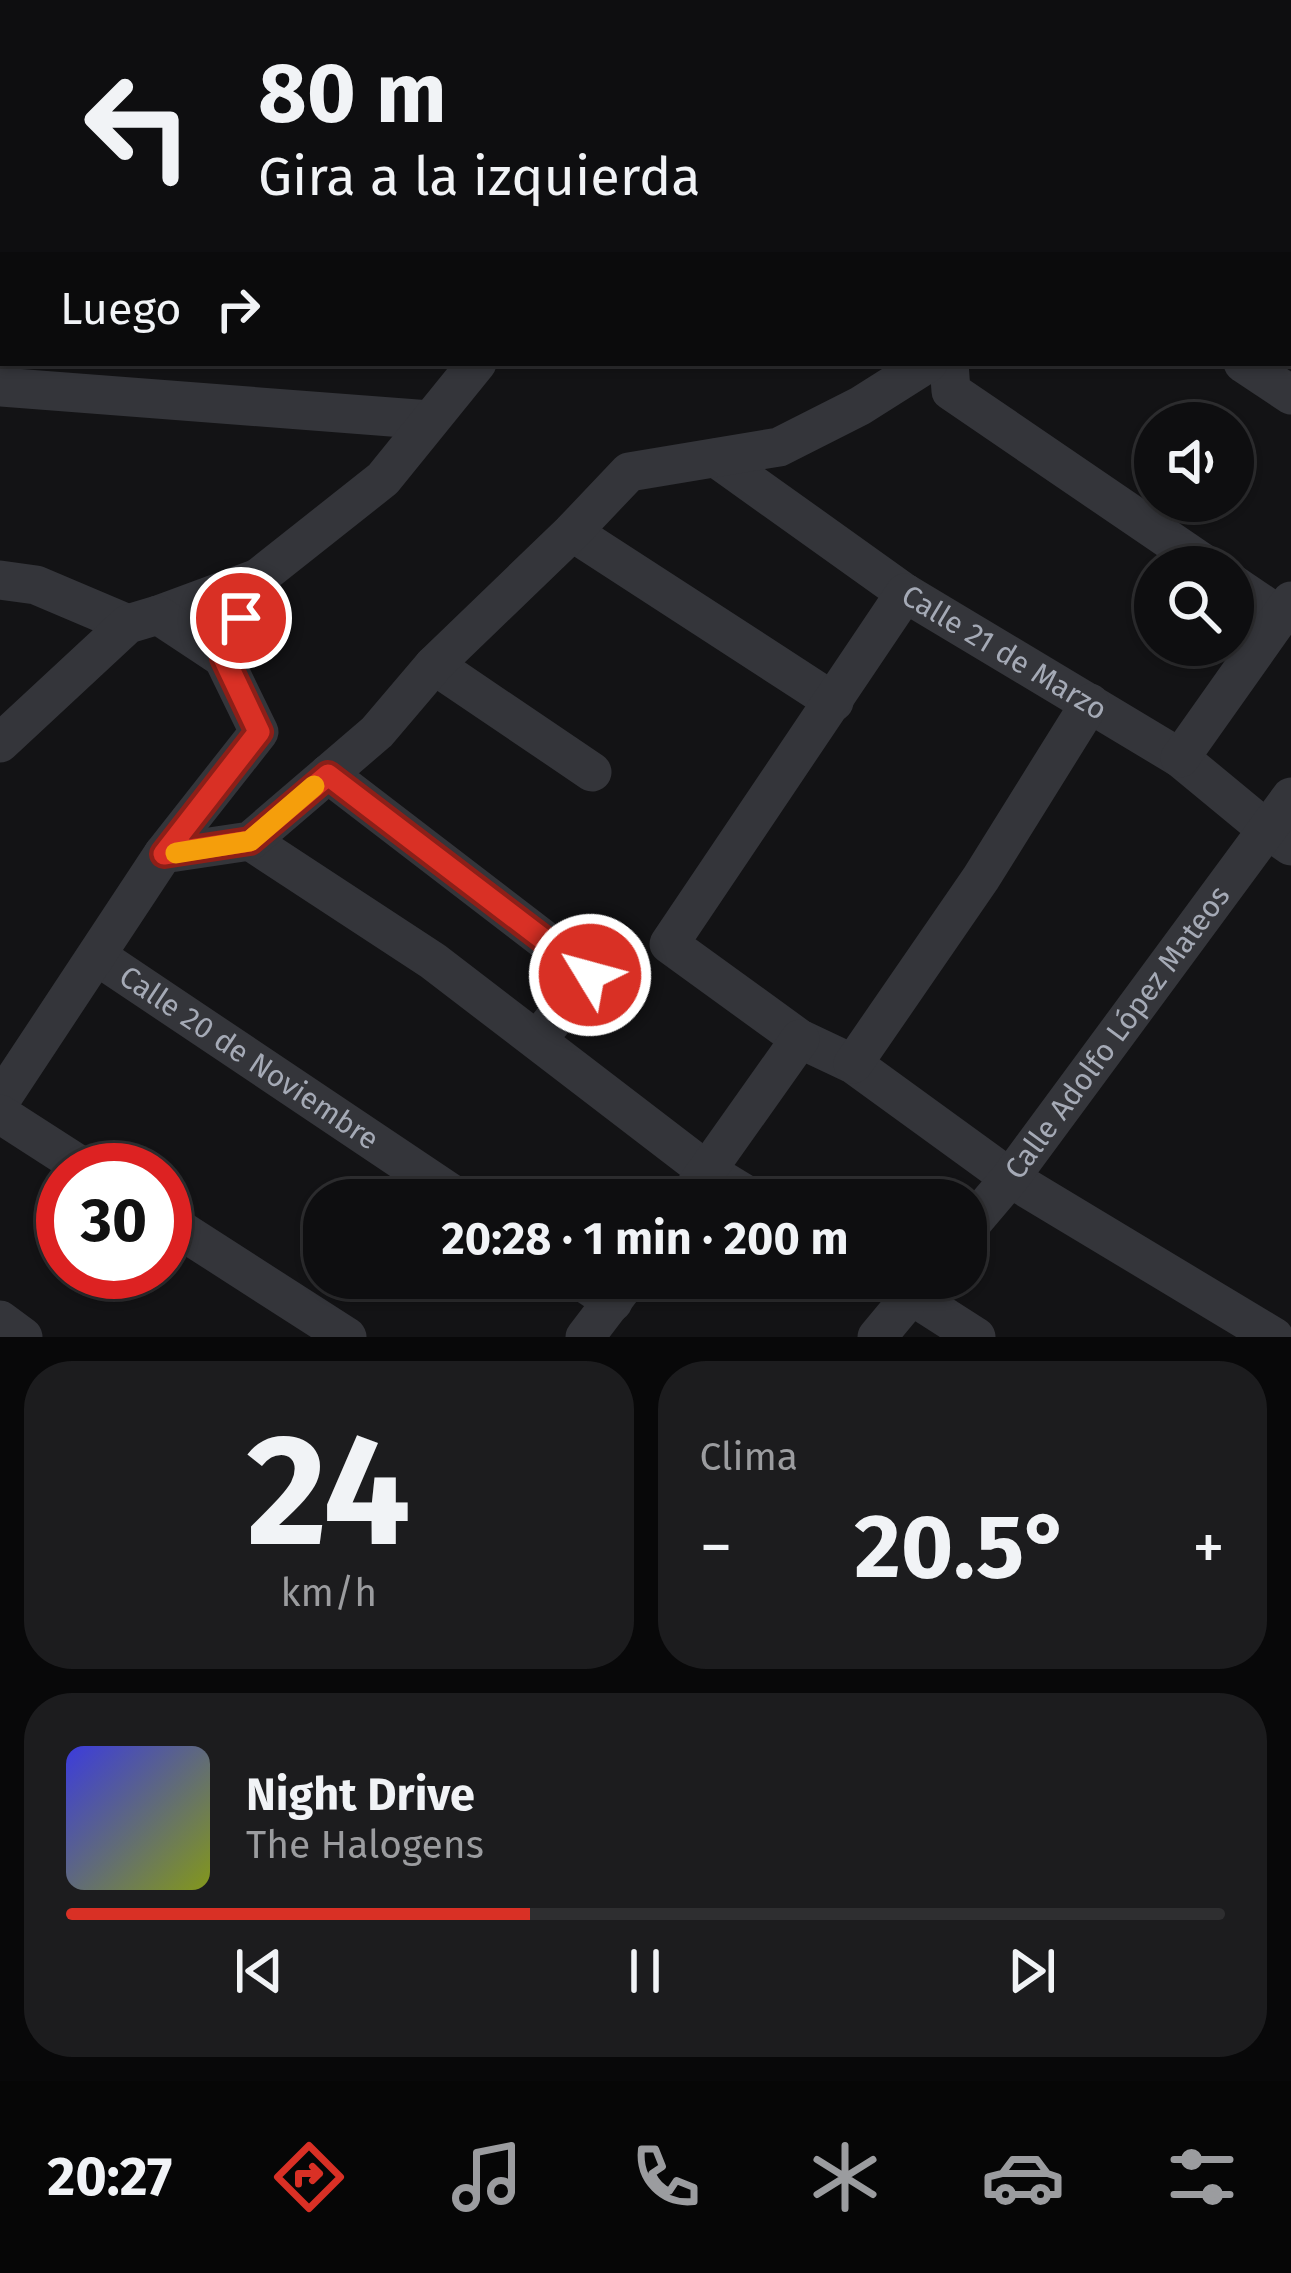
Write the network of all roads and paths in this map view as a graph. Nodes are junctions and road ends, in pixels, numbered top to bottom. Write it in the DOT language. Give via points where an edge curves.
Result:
graph roads {
  1 [pos="475,366"];
  2 [pos="923,366"];
  3 [pos="949,366"];
  4 [pos="1248,366"];
  5 [pos="0,387"];
  6 [pos="1291,394"];
  7 [pos="430,420"];
  8 [pos="716,458"];
  9 [pos="572,532"];
  10 [pos="1178,546"];
  11 [pos="258,578"];
  12 [pos="0,580"];
  13 [pos="905,593"];
  14 [pos="1254,594"];
  15 [pos="1285,608"];
  16 [pos="143,620"];
  17 [pos="224,658"];
  18 [pos="434,665"];
  19 [pos="833,702"];
  20 [pos="1090,703"];
  21 [pos="0,743"];
  22 [pos="1180,758"];
  23 [pos="592,772"];
  24 [pos="328,775"];
  25 [pos="1291,797"];
  26 [pos="1278,837"];
  27 [pos="250,841"];
  28 [pos="164,854"];
  29 [pos="97,956"];
  30 [pos="537,1040"];
  31 [pos="800,1040"];
  32 [pos="853,1064"];
  33 [pos="0,1101"];
  34 [pos="0,1114"];
  35 [pos="45,1143"];
  36 [pos="1010,1178"];
  37 [pos="429,1179"];
  38 [pos="690,1179"];
  39 [pos="701,1179"];
  40 [pos="987,1205"];
  41 [pos="192,1237"];
  42 [pos="614,1299"];
  43 [pos="899,1299"];
  44 [pos="927,1299"];
  45 [pos="0,1320"];
  46 [pos="23,1337"];
  47 [pos="347,1337"];
  48 [pos="585,1337"];
  49 [pos="877,1337"];
  50 [pos="976,1337"];
  51 [pos="1274,1337"];
  1 -- 7 [label="street"];
  2 -- 8 [label="street" via="779,447"];
  3 -- 10 [label="street" via="951,391"];
  4 -- 6 [label="street"];
  5 -- 7 [label="street"];
  7 -- 11 [label="street" via="383,479"];
  8 -- 9 [label="street" via="629,472"];
  8 -- 13 [label="street, Calle 21 de Marzo"];
  9 -- 18 [label="street"];
  9 -- 19 [label="street"];
  11 -- 16 [label="street"];
  11 -- 17 [label="street"];
  12 -- 16 [label="street"];
  13 -- 19 [label="street"];
  13 -- 20 [label="street, Calle 21 de Marzo"];
  14 -- 15 [label="street"];
  15 -- 22 [label="street"];
  16 -- 17 [label="street"];
  16 -- 21 [label="street"];
  17 -- 28 [label="street" via="259,732"];
  18 -- 23 [label="street"];
  18 -- 24 [label="street"];
  19 -- 31 [label="street" via="669,944"];
  20 -- 22 [label="street, Calle 21 de Marzo"];
  20 -- 32 [label="street"];
  22 -- 26 [label="street, Calle 21 de Marzo"];
  24 -- 27 [label="street"];
  24 -- 30 [label="street" via="590,975"];
  25 -- 26 [label="street, Calle Adolfo López Mateos"];
  26 -- 36 [label="street, Calle Adolfo López Mateos"];
  27 -- 28 [label="street"];
  27 -- 30 [label="street"];
  28 -- 29 [label="street"];
  29 -- 33 [label="street"];
  29 -- 37 [label="street, Calle 20 de Noviembre"];
  30 -- 38 [label="street"];
  31 -- 32 [label="street"];
  31 -- 39 [label="street"];
  32 -- 36 [label="street"];
  34 -- 35 [label="street"];
  36 -- 40 [label="street, Calle Adolfo López Mateos"];
  36 -- 51 [label="street"];
  41 -- 47 [label="street"];
  42 -- 48 [label="street"];
  43 -- 49 [label="street"];
  44 -- 50 [label="street"];
  45 -- 46 [label="street"];
}
